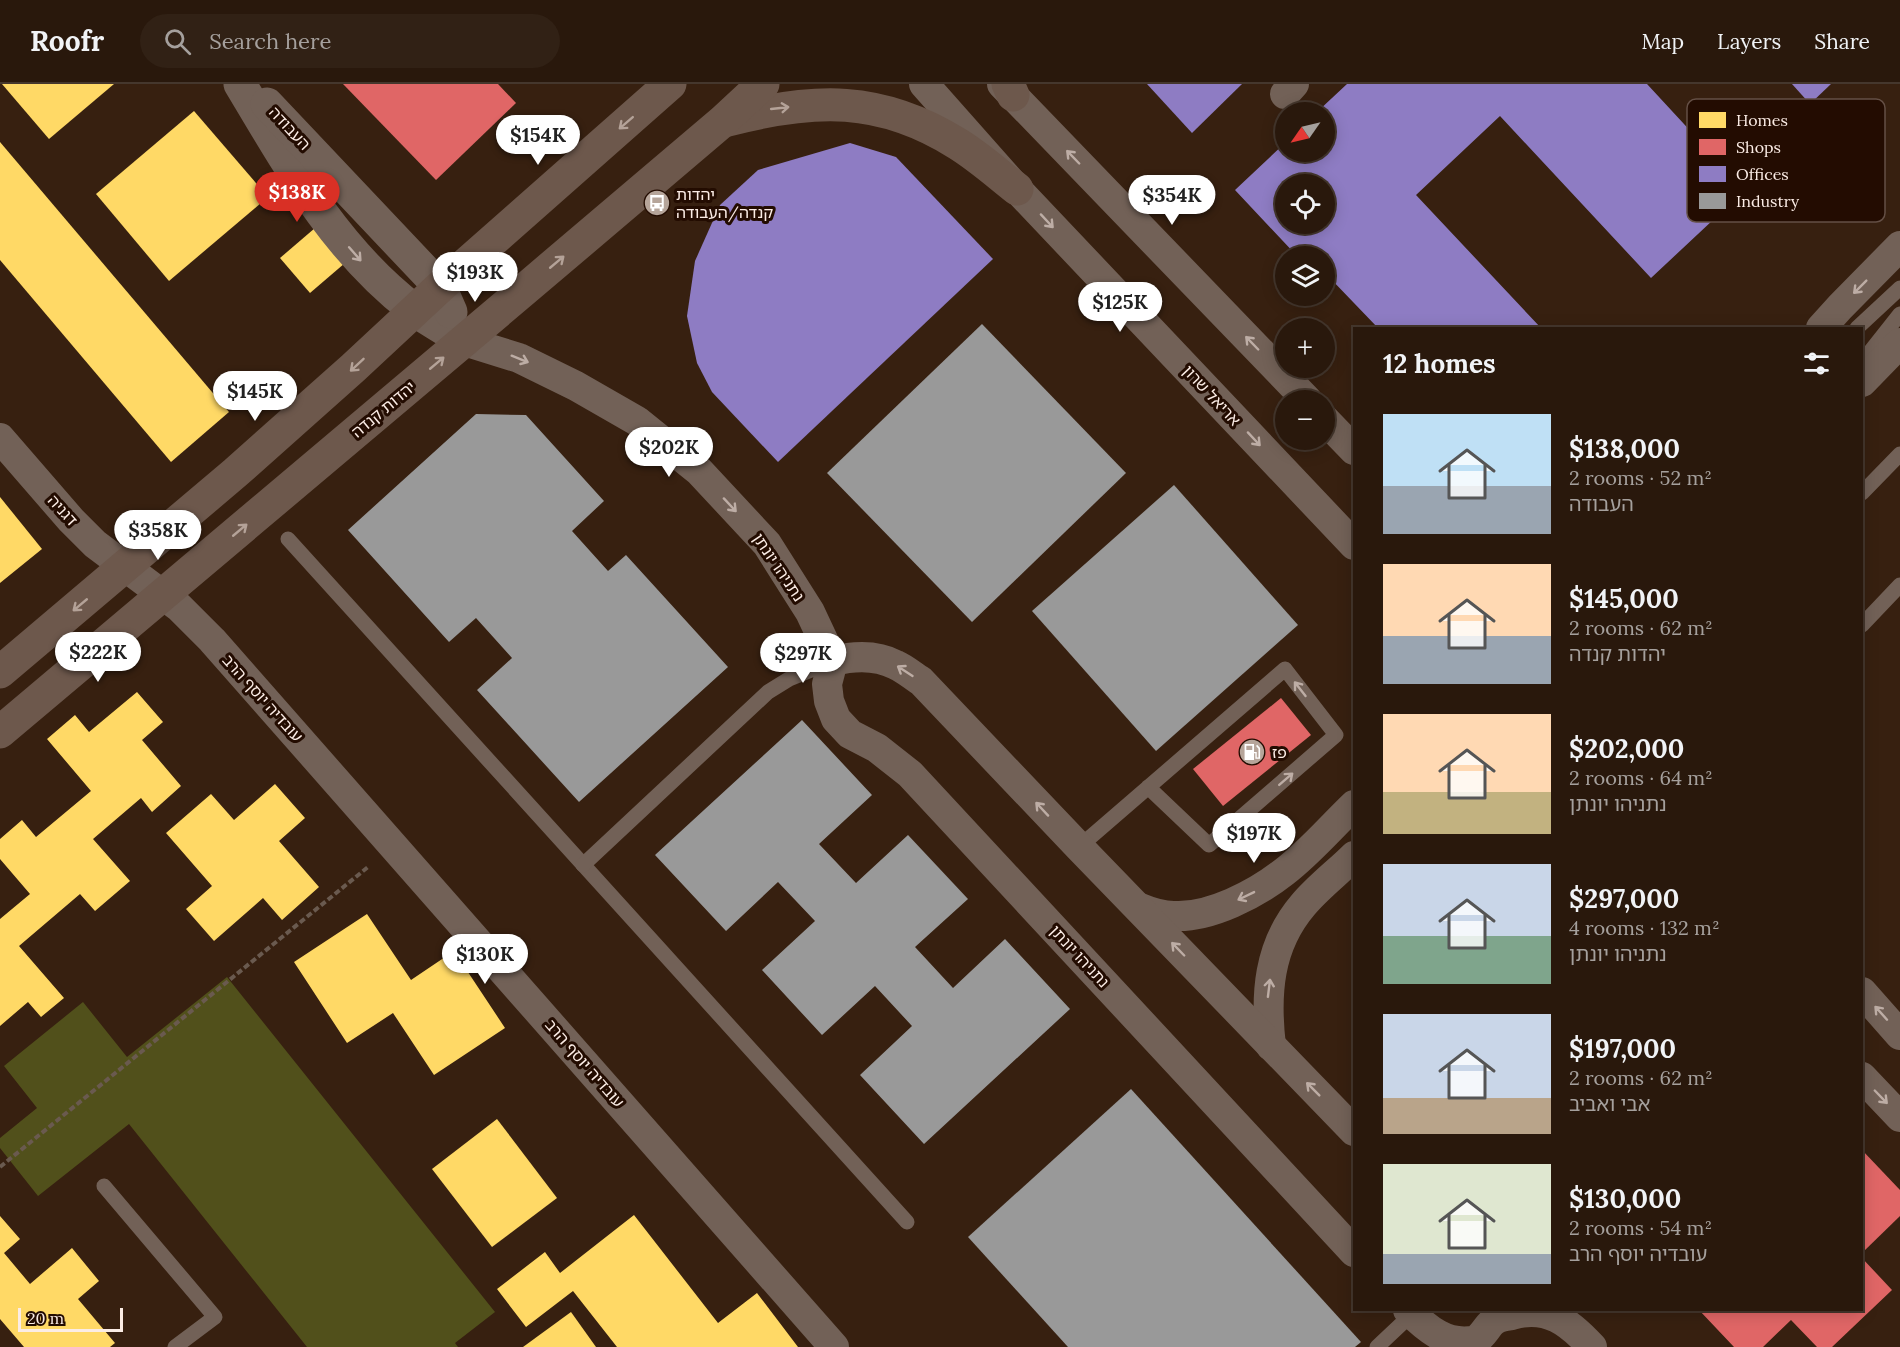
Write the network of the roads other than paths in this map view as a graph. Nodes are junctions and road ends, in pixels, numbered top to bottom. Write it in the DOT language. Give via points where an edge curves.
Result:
graph roads {
  1 [pos="240,84"];
  2 [pos="248,84"];
  3 [pos="670,84"];
  4 [pos="763,84"];
  5 [pos="924,84"];
  6 [pos="1008,88"];
  7 [pos="723,121"];
  8 [pos="1017,189"];
  9 [pos="1900,246"];
  10 [pos="440,287"];
  11 [pos="1900,288"];
  12 [pos="415,310"];
  13 [pos="1900,314"];
  14 [pos="1822,327"];
  15 [pos="1858,327"];
  16 [pos="464,341"];
  17 [pos="1900,343"];
  18 [pos="1863,361"];
  19 [pos="1863,381"];
  20 [pos="1297,390"];
  21 [pos="1335,430"];
  22 [pos="0,438"];
  23 [pos="1353,449"];
  24 [pos="1899,456"];
  25 [pos="1863,492"];
  26 [pos="288,539"];
  27 [pos="1353,544"];
  28 [pos="124,567"];
  29 [pos="1900,585"];
  30 [pos="163,595"];
  31 [pos="1863,624"];
  32 [pos="833,661"];
  33 [pos="0,672"];
  34 [pos="0,732"];
  35 [pos="1148,788"];
  36 [pos="1353,806"];
  37 [pos="1078,847"];
  38 [pos="1353,857"];
  39 [pos="583,865"];
  40 [pos="1138,907"];
  41 [pos="1863,993"];
  42 [pos="1900,1035"];
  43 [pos="1271,1046"];
  44 [pos="1863,1078"];
  45 [pos="1900,1117"];
  46 [pos="1353,1130"];
  47 [pos="104,1186"];
  48 [pos="907,1222"];
  49 [pos="1353,1251"];
  50 [pos="1410,1312"];
  51 [pos="1495,1315"];
  52 [pos="175,1347"];
  53 [pos="834,1347"];
  54 [pos="1377,1347"];
  55 [pos="1592,1347"];
  1 -- 12 [label="street, העבודה, one-way" via="328,222 367,268"];
  2 -- 10 [label="street, העבודה"];
  3 -- 10 [label="main road, one-way"];
  4 -- 7 [label="main road, יהדות קנדה"];
  5 -- 8 [label="street, אריאל שרון"];
  20 -- 6 [label="street, one-way"];
  7 -- 8 [label="main road, one-way" via="778,108 867,107 932,129 960,145"];
  16 -- 7 [label="main road, יהדות קנדה, one-way"];
  8 -- 27 [label="street, אריאל שרון, one-way"];
  9 -- 14 [label="street, one-way"];
  10 -- 12 [label="main road"];
  10 -- 16 [label="street, העבודה"];
  11 -- 15 [label="lane"];
  12 -- 16 [label="street, העבודה"];
  12 -- 28 [label="main road, one-way" via="235,473"];
  13 -- 18 [label="lane"];
  30 -- 16 [label="main road, יהדות קנדה, one-way"];
  16 -- 32 [label="street, נתניהו יונתן, one-way" via="519,358 576,386 637,421 699,471 767,543 810,612"];
  17 -- 19 [label="street"];
  21 -- 23 [label="street"];
  22 -- 28 [label="street, דגניה" via="71,520"];
  24 -- 25 [label="lane"];
  26 -- 39 [label="lane"];
  28 -- 30 [label="street, דגניה"];
  28 -- 33 [label="main road, one-way"];
  29 -- 31 [label="lane"];
  30 -- 34 [label="main road, יהדות קנדה"];
  30 -- 53 [label="street, עובדיה יוסף הרב" via="212,640"];
  37 -- 32 [label="street, one-way" via="921,681 895,664 870,658"];
  32 -- 39 [label="lane" via="789,678 768,692"];
  32 -- 49 [label="street, נתניהו יונתן" via="827,684 836,719 850,734 877,748 910,774"];
  35 -- 35 [label="lane, one-way" via="1209,845 1336,735 1285,669"];
  35 -- 37 [label="lane"];
  36 -- 40 [label="street, one-way" via="1285,872 1259,890 1211,910 1177,917"];
  37 -- 40 [label="street"];
  43 -- 38 [label="street, one-way" via="1268,987 1276,952 1303,904"];
  39 -- 48 [label="lane"];
  43 -- 40 [label="street, one-way"];
  42 -- 41 [label="street, one-way"];
  46 -- 43 [label="street, one-way"];
  44 -- 45 [label="street, one-way"];
  47 -- 52 [label="lane" via="215,1317"];
  50 -- 51 [label="street" via="1436,1339 1450,1345 1475,1341 1485,1333"];
  50 -- 54 [label="lane"];
  51 -- 55 [label="street" via="1558,1317"];
}
